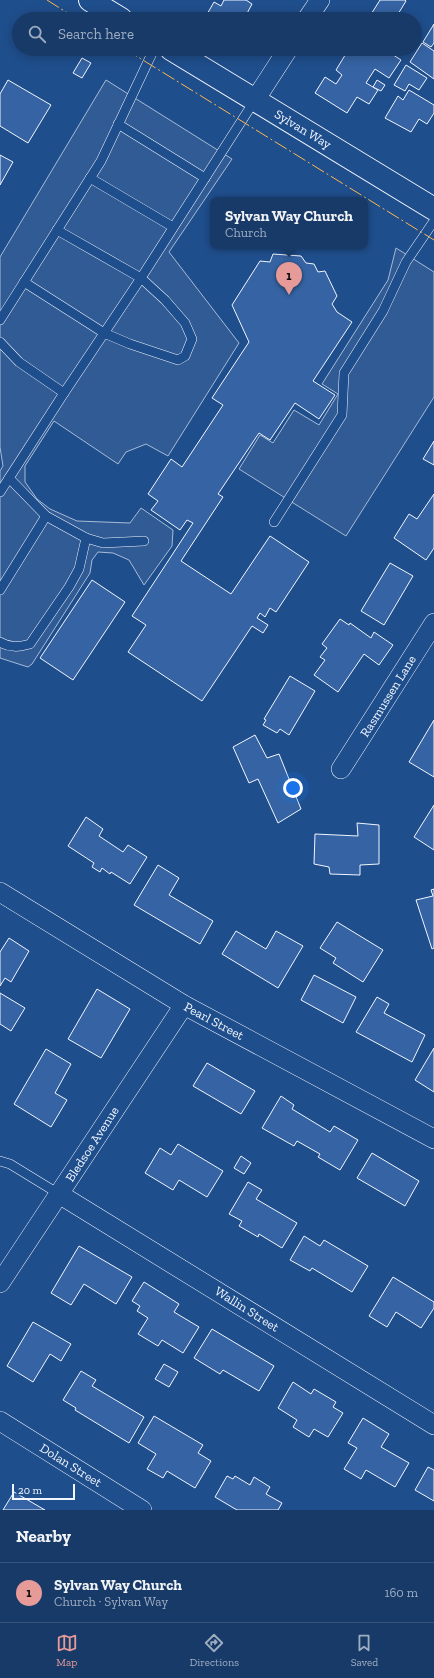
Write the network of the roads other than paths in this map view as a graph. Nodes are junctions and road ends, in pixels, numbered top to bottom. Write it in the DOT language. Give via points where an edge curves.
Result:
graph roads {
  1 [pos="90,0"];
  2 [pos="320,0"];
  3 [pos="110,12"];
  4 [pos="312,12"];
  5 [pos="151,56"];
  6 [pos="183,56"];
  7 [pos="283,56"];
  8 [pos="255,100"];
  9 [pos="118,124"];
  10 [pos="90,178"];
  11 [pos="205,178"];
  12 [pos="434,209"];
  13 [pos="434,221"];
  14 [pos="173,227"];
  15 [pos="57,230"];
  16 [pos="141,278"];
  17 [pos="24,282"];
  18 [pos="0,320"];
  19 [pos="104,333"];
  20 [pos="0,342"];
  21 [pos="64,393"];
  22 [pos="9,478"];
  23 [pos="0,492"];
  24 [pos="46,516"];
  25 [pos="274,522"];
  26 [pos="86,538"];
  27 [pos="144,541"];
  28 [pos="0,590"];
  29 [pos="434,623"];
  30 [pos="0,642"];
  31 [pos="341,769"];
  32 [pos="0,892"];
  33 [pos="184,1005"];
  34 [pos="434,1139"];
  35 [pos="0,1161"];
  36 [pos="59,1194"];
  37 [pos="0,1283"];
  38 [pos="0,1421"];
  39 [pos="434,1425"];
  40 [pos="142,1510"];
  1 -- 3 [label="main road"];
  2 -- 4 [label="street"];
  5 -- 9 [label="lane"];
  6 -- 8 [label="main road, Sylvan Way"];
  7 -- 8 [label="street"];
  8 -- 11 [label="lane"];
  8 -- 12 [label="main road, Sylvan Way"];
  9 -- 10 [label="lane"];
  9 -- 11 [label="lane"];
  10 -- 14 [label="lane"];
  10 -- 15 [label="lane"];
  11 -- 14 [label="lane"];
  13 -- 25 [label="lane" via="406,262 383,312 344,374 342,415"];
  14 -- 16 [label="lane"];
  15 -- 16 [label="lane"];
  15 -- 17 [label="lane"];
  16 -- 19 [label="lane"];
  16 -- 19 [label="lane" via="185,322 192,340 185,356 178,360"];
  17 -- 18 [label="lane"];
  17 -- 19 [label="lane"];
  19 -- 21 [label="lane"];
  20 -- 21 [label="lane" via="19,362"];
  21 -- 22 [label="lane"];
  22 -- 23 [label="lane"];
  22 -- 24 [label="lane"];
  24 -- 26 [label="lane"];
  24 -- 28 [label="lane"];
  26 -- 27 [label="lane" via="103,543"];
  26 -- 30 [label="lane" via="79,569 69,588 30,644 17,647"];
  29 -- 31 [label="street, Rasmussen Lane"];
  32 -- 33 [label="street, Pearl Street"];
  33 -- 34 [label="street, Pearl Street"];
  33 -- 36 [label="street, Bledsoe Avenue"];
  35 -- 36 [label="lane" via="10,1164"];
  36 -- 37 [label="street, Bledsoe Avenue"];
  36 -- 39 [label="street, Wallin Street"];
  38 -- 40 [label="street, Dolan Street"];
}
